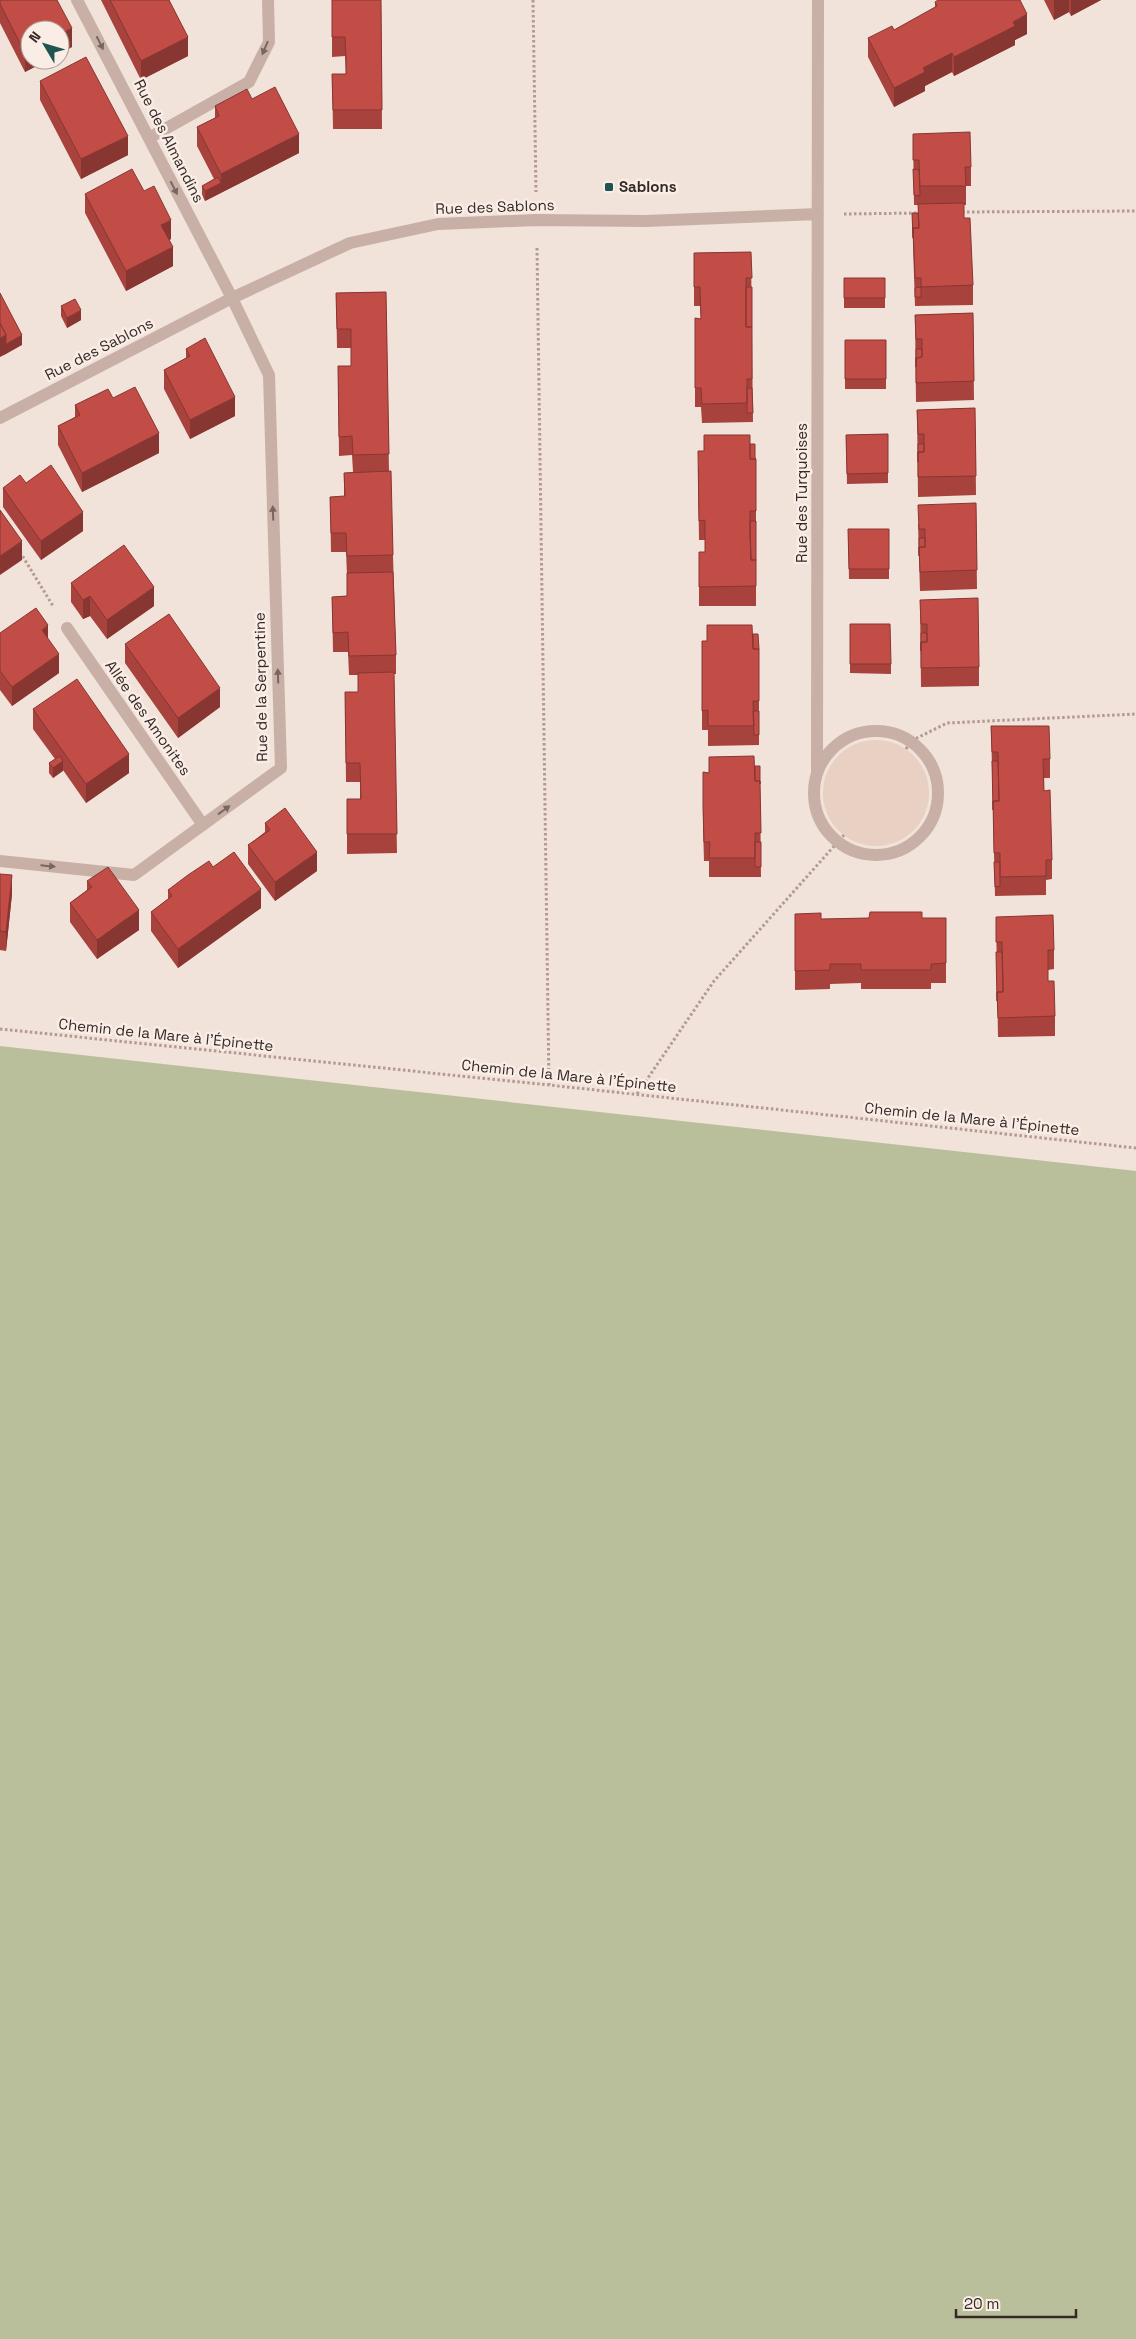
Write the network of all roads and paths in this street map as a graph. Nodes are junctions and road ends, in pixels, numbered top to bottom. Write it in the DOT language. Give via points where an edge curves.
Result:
graph roads {
  1 [pos="77,0"];
  2 [pos="268,0"];
  3 [pos="533,0"];
  4 [pos="819,1"];
  5 [pos="149,138"];
  6 [pos="1136,211"];
  7 [pos="957,212"];
  8 [pos="928,213"];
  9 [pos="818,214"];
  10 [pos="536,220"];
  11 [pos="232,298"];
  12 [pos="0,418"];
  13 [pos="15,545"];
  14 [pos="67,628"];
  15 [pos="1136,714"];
  16 [pos="909,745"];
  17 [pos="817,772"];
  18 [pos="203,825"];
  19 [pos="842,838"];
  20 [pos="0,861"];
  21 [pos="0,1029"];
  22 [pos="549,1085"];
  23 [pos="637,1094"];
  24 [pos="1136,1148"];
  1 -- 5 [label="street, Rue des Almandins, one-way"];
  2 -- 5 [label="street, one-way" via="269,42 249,82"];
  3 -- 10 [label="path"];
  4 -- 9 [label="street"];
  5 -- 11 [label="street, Rue des Almandins, one-way"];
  6 -- 7 [label="path"];
  8 -- 9 [label="path"];
  9 -- 10 [label="street, Rue des Sablons"];
  9 -- 17 [label="street, Rue des Turquoises"];
  10 -- 11 [label="street, Rue des Sablons" via="438,224 350,243"];
  10 -- 22 [label="path"];
  11 -- 12 [label="street, Rue des Sablons"];
  18 -- 11 [label="street, Rue de la Serpentine, one-way" via="281,768 269,375"];
  13 -- 14 [label="path"];
  14 -- 18 [label="street, Allée des Amonites"];
  15 -- 16 [label="path" via="947,723"];
  16 -- 17 [label="street" via="891,732 857,733 835,745"];
  16 -- 19 [label="street" via="928,757 939,793 936,813 924,832 903,849 883,855 850,850"];
  17 -- 19 [label="street" via="814,796 819,818 833,838"];
  20 -- 18 [label="street, Rue de la Serpentine, one-way" via="134,875"];
  19 -- 23 [label="path" via="714,980"];
  21 -- 22 [label="path, Chemin de la Mare à l'Épinette"];
  22 -- 23 [label="path, Chemin de la Mare à l'Épinette"];
  23 -- 24 [label="path, Chemin de la Mare à l'Épinette"];
}
